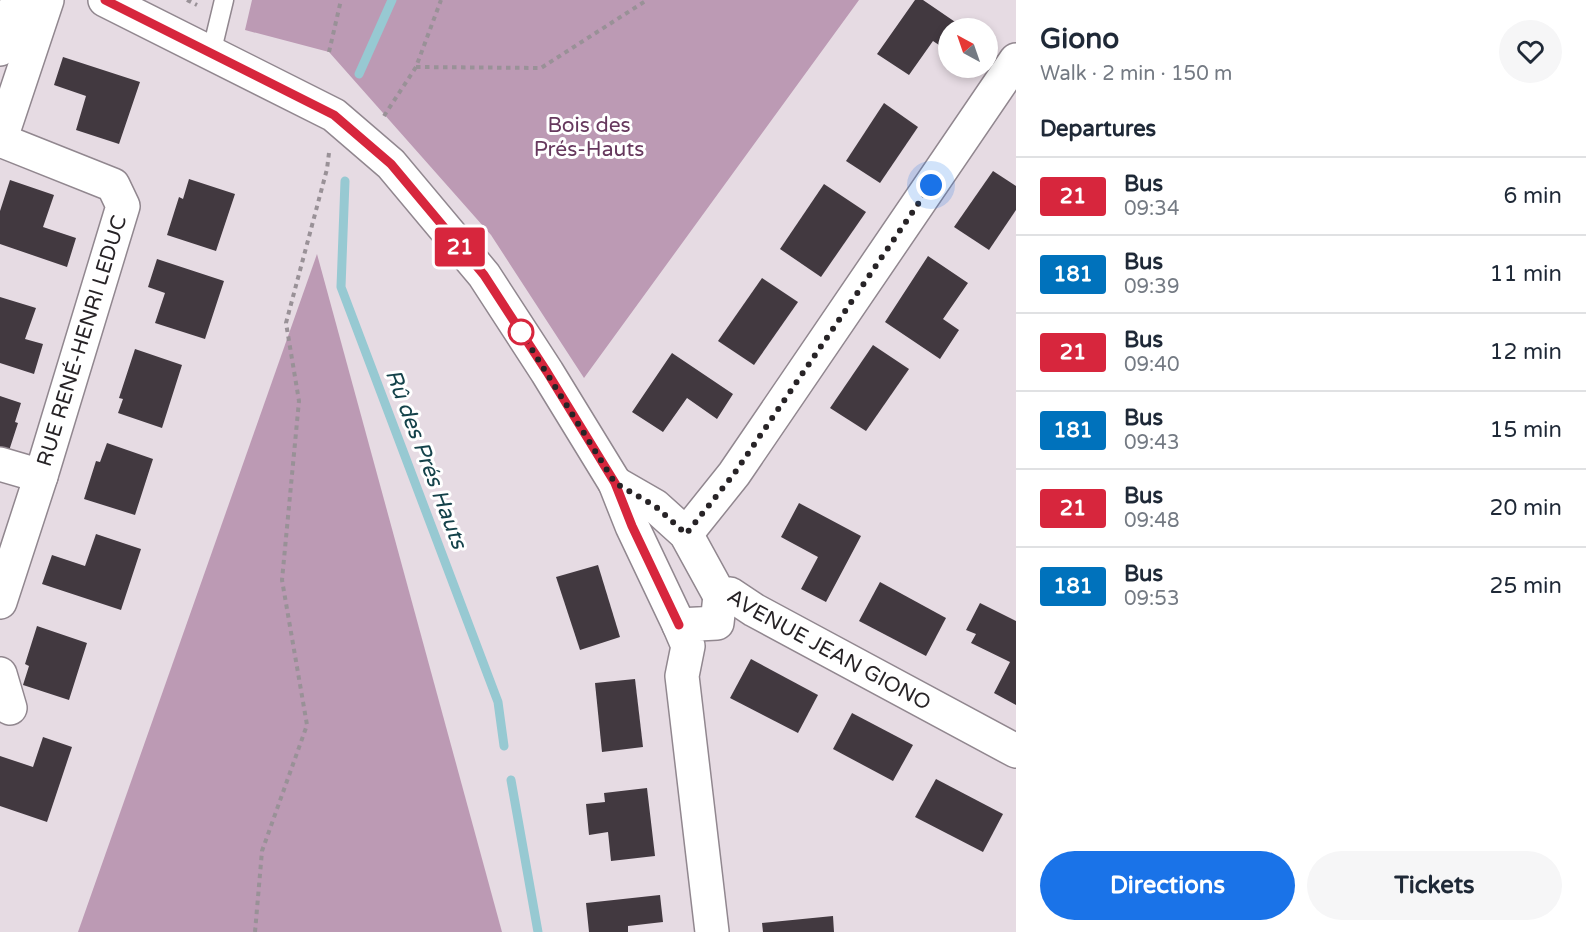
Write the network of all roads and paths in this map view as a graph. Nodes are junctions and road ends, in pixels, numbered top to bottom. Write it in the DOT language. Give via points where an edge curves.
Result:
graph roads {
  1 [pos="18,0"];
  2 [pos="47,0"];
  3 [pos="105,0"];
  4 [pos="224,0"];
  5 [pos="341,0"];
  6 [pos="441,0"];
  7 [pos="647,0"];
  8 [pos="0,50"];
  9 [pos="329,52"];
  10 [pos="211,54"];
  11 [pos="1016,60"];
  12 [pos="416,67"];
  13 [pos="334,115"];
  14 [pos="384,116"];
  15 [pos="0,140"];
  16 [pos="0,464"];
  17 [pos="41,476"];
  18 [pos="615,483"];
  19 [pos="686,534"];
  20 [pos="720,596"];
  21 [pos="0,602"];
  22 [pos="679,625"];
  23 [pos="0,674"];
  24 [pos="9,708"];
  25 [pos="1016,751"];
  26 [pos="255,932"];
  27 [pos="711,932"];
  1 -- 8 [label="street"];
  2 -- 15 [label="street, RUE RENÉ-HENRI LEDUC"];
  3 -- 10 [label="street"];
  4 -- 10 [label="lane"];
  5 -- 9 [label="path"];
  6 -- 12 [label="path"];
  7 -- 12 [label="path" via="541,68"];
  10 -- 13 [label="street"];
  11 -- 19 [label="street" via="734,474"];
  12 -- 14 [label="path"];
  13 -- 18 [label="street" via="391,164 484,275"];
  13 -- 26 [label="path" via="327,169 286,323 299,401 282,580 307,725 262,851"];
  15 -- 17 [label="street, RUE RENÉ-HENRI LEDUC" via="113,185 123,206"];
  16 -- 17 [label="street, RUE RENÉ-HENRI LEDUC"];
  17 -- 21 [label="street, RUE RENÉ-HENRI LEDUC"];
  18 -- 19 [label="street, AVENUE JEAN GIONO" via="655,506"];
  18 -- 22 [label="street"];
  19 -- 20 [label="street, AVENUE JEAN GIONO"];
  20 -- 22 [label="street" via="717,623"];
  20 -- 25 [label="street, AVENUE JEAN GIONO" via="730,594"];
  22 -- 27 [label="street" via="687,646 682,676"];
  23 -- 24 [label="street"];
}
